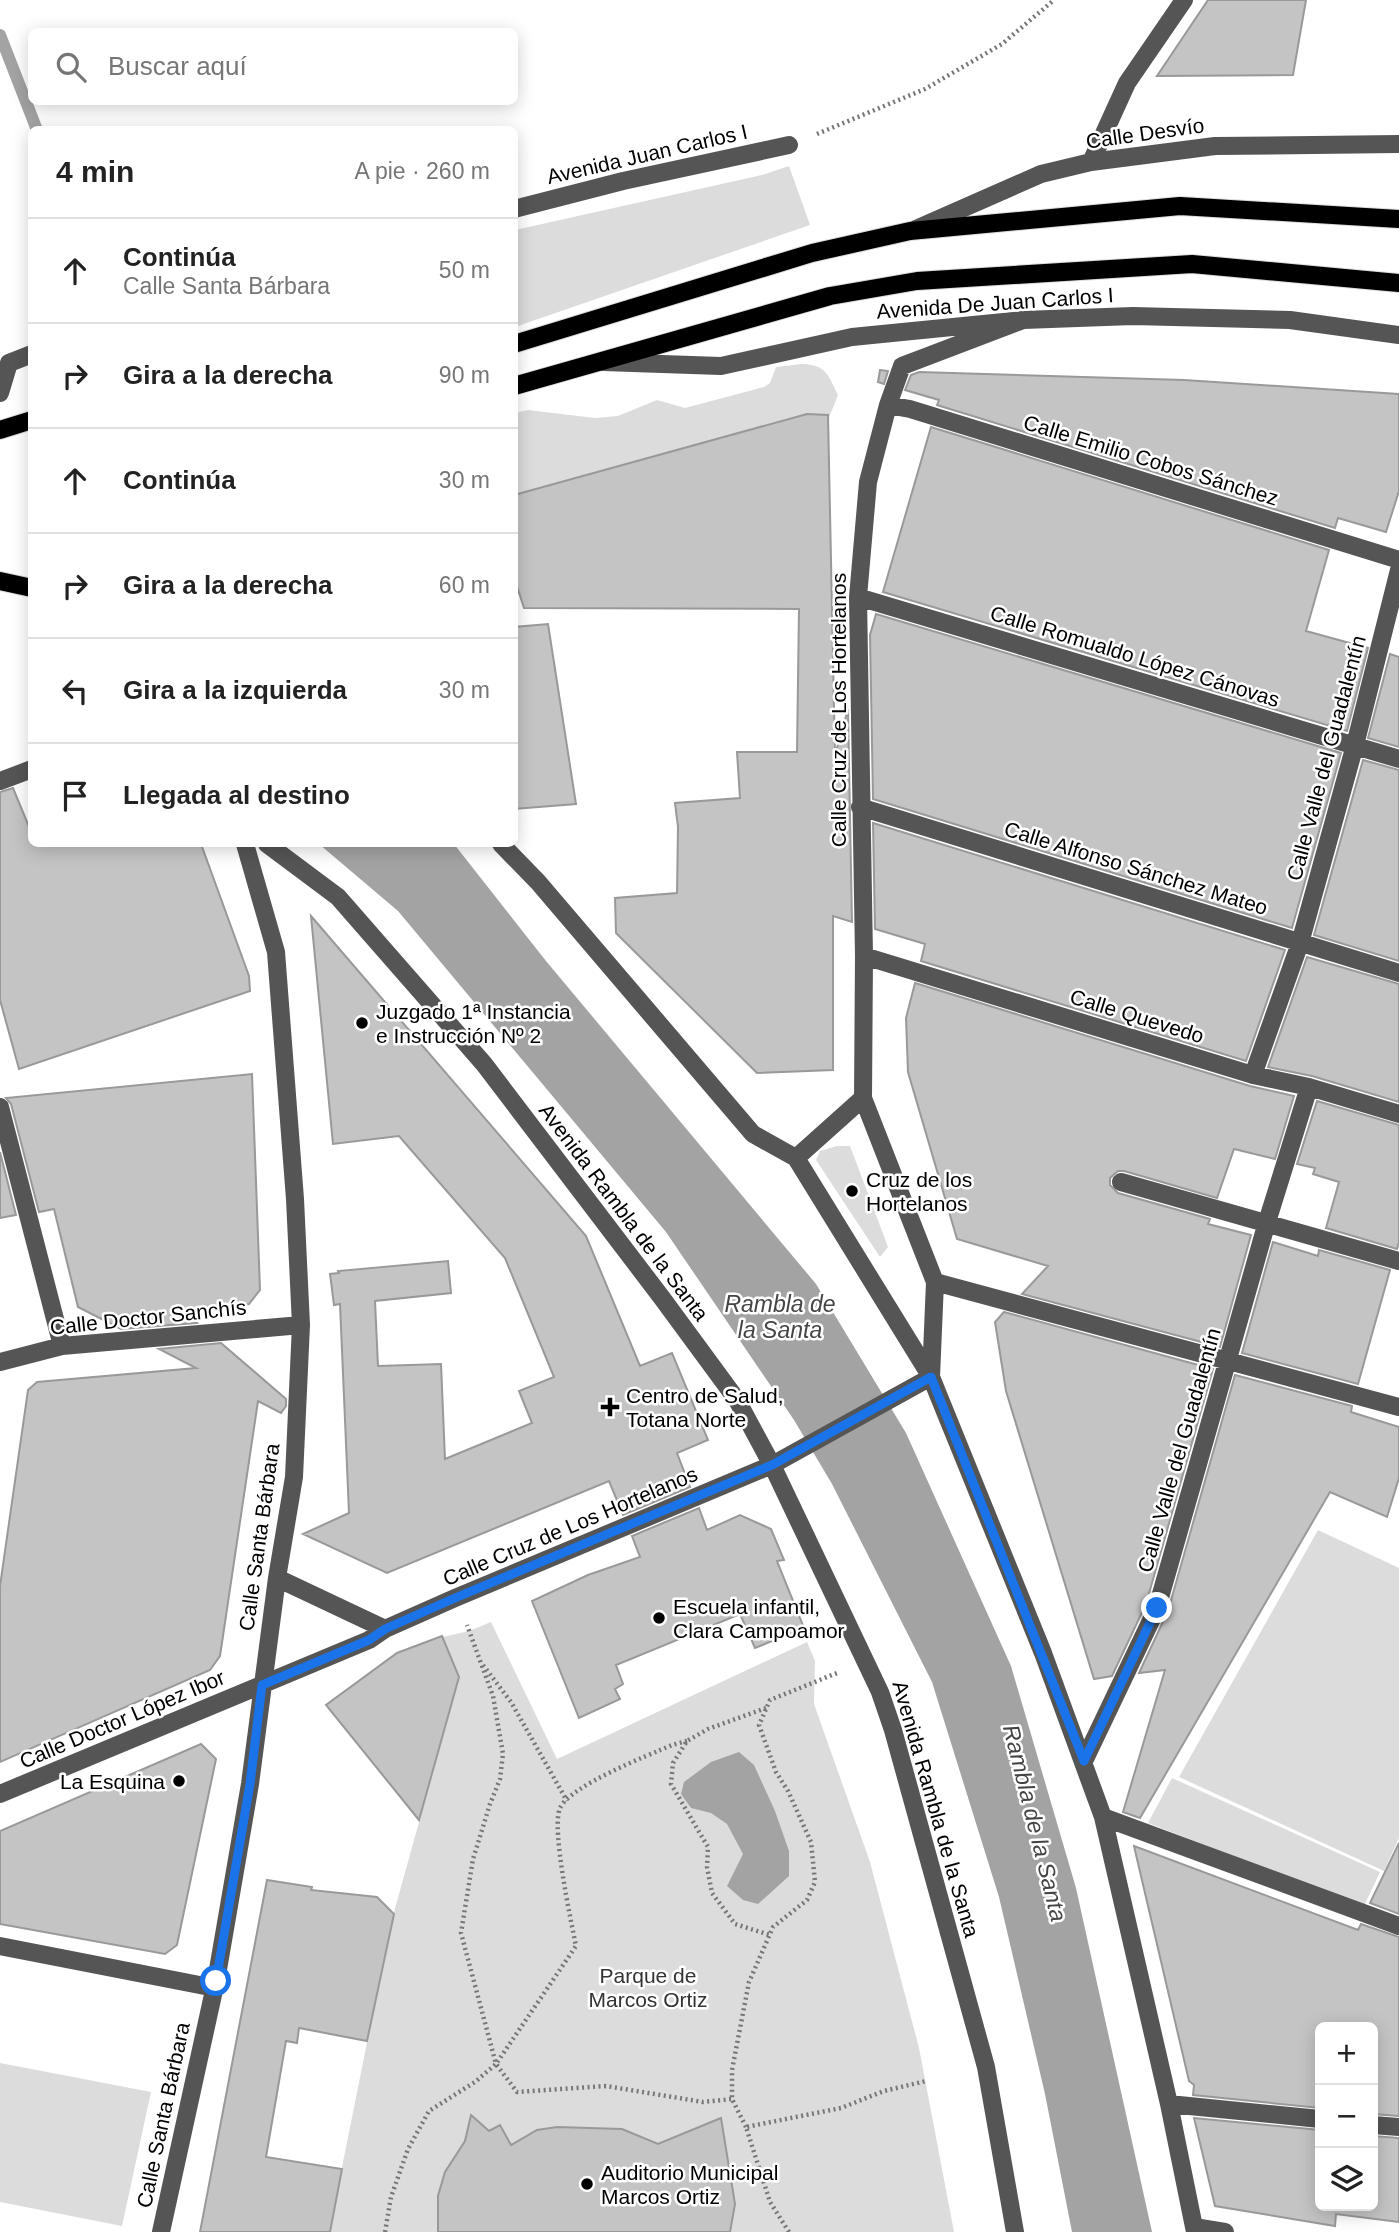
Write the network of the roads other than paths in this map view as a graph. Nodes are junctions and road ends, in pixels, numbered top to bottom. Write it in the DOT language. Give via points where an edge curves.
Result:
graph roads {
  1 [pos="1184,0"];
  2 [pos="1399,144"];
  3 [pos="789,145"];
  4 [pos="1091,162"];
  5 [pos="518,208"];
  6 [pos="1399,219"];
  7 [pos="910,231"];
  8 [pos="1399,283"];
  9 [pos="1023,320"];
  10 [pos="1399,335"];
  11 [pos="518,343"];
  12 [pos="28,356"];
  13 [pos="596,362"];
  14 [pos="518,385"];
  15 [pos="0,393"];
  16 [pos="888,405"];
  17 [pos="28,421"];
  18 [pos="0,430"];
  19 [pos="1399,560"];
  20 [pos="1399,570"];
  21 [pos="0,581"];
  22 [pos="28,587"];
  23 [pos="858,597"];
  24 [pos="1354,745"];
  25 [pos="1399,759"];
  26 [pos="28,770"];
  27 [pos="0,781"];
  28 [pos="860,807"];
  29 [pos="245,847"];
  30 [pos="271,847"];
  31 [pos="504,847"];
  32 [pos="1300,943"];
  33 [pos="864,956"];
  34 [pos="1399,973"];
  35 [pos="1253,1075"];
  36 [pos="1309,1087"];
  37 [pos="863,1098"];
  38 [pos="0,1107"];
  39 [pos="1399,1114"];
  40 [pos="796,1157"];
  41 [pos="1121,1182"];
  42 [pos="1266,1222"];
  43 [pos="1399,1261"];
  44 [pos="935,1282"];
  45 [pos="301,1325"];
  46 [pos="62,1346"];
  47 [pos="1228,1360"];
  48 [pos="0,1362"];
  49 [pos="931,1377"];
  50 [pos="1399,1406"];
  51 [pos="772,1465"];
  52 [pos="277,1578"];
  53 [pos="385,1629"];
  54 [pos="262,1685"];
  55 [pos="1084,1761"];
  56 [pos="0,1794"];
  57 [pos="1104,1817"];
  58 [pos="1399,1927"];
  59 [pos="0,1946"];
  60 [pos="215,1988"];
  61 [pos="1169,2104"];
  62 [pos="1315,2119"];
  63 [pos="1378,2125"];
  64 [pos="1399,2127"];
  65 [pos="1194,2230"];
  66 [pos="161,2232"];
  67 [pos="1015,2232"];
  68 [pos="1225,2232"];
  1 -- 4 [label="street" via="1127,83"];
  2 -- 4 [label="street, Calle Desvío" via="1215,146"];
  3 -- 5 [label="street, Avenida Juan Carlos I"];
  4 -- 7 [label="street, Calle Desvío" via="1041,174"];
  6 -- 7 [label="main road" via="1180,206"];
  7 -- 11 [label="main road" via="812,253"];
  8 -- 13 [label="main road" via="1192,264 917,281 830,296"];
  9 -- 10 [label="street, Avenida De Juan Carlos I" via="1290,320"];
  9 -- 13 [label="street, Avenida De Juan Carlos I" via="852,337 721,366"];
  9 -- 16 [label="street, Calle Cruz de Los Hortelanos" via="902,366"];
  12 -- 15 [label="street" via="9,363"];
  13 -- 14 [label="main road"];
  16 -- 19 [label="street, Calle Emilio Cobos Sánchez"];
  16 -- 23 [label="street, Calle Cruz de Los Hortelanos" via="868,482"];
  17 -- 18 [label="main road"];
  20 -- 24 [label="street, Calle Valle del Guadalentín"];
  21 -- 22 [label="main road"];
  23 -- 24 [label="street, Calle Romualdo López Cánovas"];
  23 -- 28 [label="street, Calle Cruz de Los Hortelanos"];
  24 -- 25 [label="street, Calle Romualdo López Cánovas"];
  24 -- 32 [label="street, Calle Valle del Guadalentín"];
  26 -- 27 [label="street"];
  28 -- 32 [label="street, Calle Alfonso Sánchez Mateo"];
  28 -- 33 [label="street, Calle Cruz de Los Hortelanos"];
  29 -- 45 [label="street, Calle Santa Bárbara" via="276,952"];
  30 -- 51 [label="street, Avenida Rambla de la Santa" via="338,897 484,1065 737,1401"];
  31 -- 40 [label="street" via="753,1134"];
  32 -- 34 [label="street, Calle Alfonso Sánchez Mateo"];
  32 -- 35 [label="street, Calle Valle del Guadalentín"];
  33 -- 35 [label="street, Calle Quevedo"];
  33 -- 37 [label="street, Calle Cruz de Los Hortelanos"];
  35 -- 36 [label="street, Calle Quevedo"];
  36 -- 39 [label="street, Calle Quevedo"];
  36 -- 42 [label="street, Calle Valle del Guadalentín"];
  37 -- 40 [label="street"];
  37 -- 44 [label="street"];
  38 -- 46 [label="street"];
  40 -- 49 [label="street"];
  41 -- 42 [label="street"];
  42 -- 43 [label="street"];
  42 -- 47 [label="street, Calle Valle del Guadalentín"];
  44 -- 47 [label="street"];
  44 -- 49 [label="street"];
  45 -- 46 [label="street, Calle Doctor Sanchís"];
  45 -- 52 [label="street, Calle Santa Bárbara" via="293,1477"];
  46 -- 48 [label="street, Calle Doctor Sanchís"];
  47 -- 50 [label="street"];
  47 -- 55 [label="street, Calle Valle del Guadalentín" via="1157,1608"];
  49 -- 51 [label="street, Calle Cruz de Los Hortelanos"];
  49 -- 55 [label="street"];
  51 -- 53 [label="street, Calle Cruz de Los Hortelanos"];
  51 -- 67 [label="street, Avenida Rambla de la Santa" via="880,1692 893,1730 986,2067"];
  52 -- 53 [label="street"];
  52 -- 54 [label="street, Calle Santa Bárbara"];
  53 -- 54 [label="street, Calle Cruz de Los Hortelanos"];
  54 -- 56 [label="street, Calle Doctor López Ibor"];
  54 -- 60 [label="street, Calle Santa Bárbara"];
  55 -- 57 [label="street"];
  57 -- 58 [label="street"];
  57 -- 61 [label="street"];
  59 -- 60 [label="street"];
  60 -- 66 [label="street, Calle Santa Bárbara"];
  61 -- 62 [label="street"];
  61 -- 65 [label="street"];
  63 -- 64 [label="street"];
  65 -- 68 [label="street"];
}
